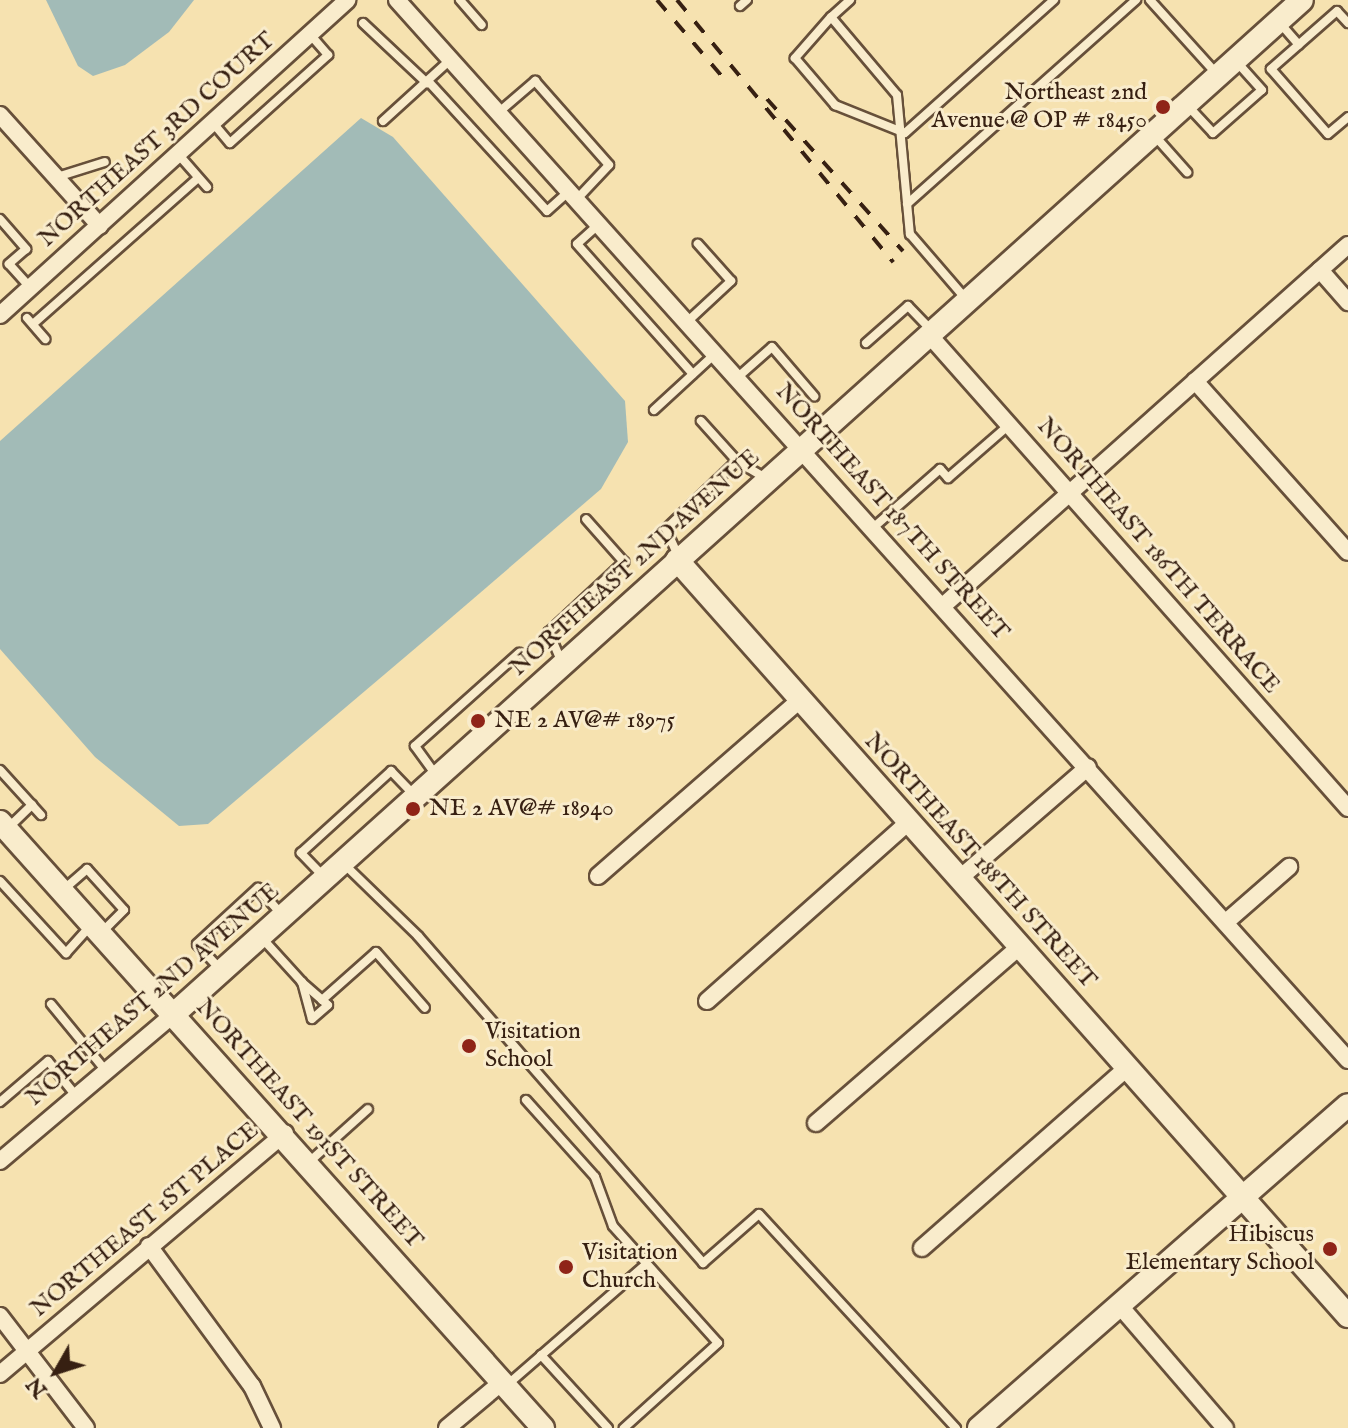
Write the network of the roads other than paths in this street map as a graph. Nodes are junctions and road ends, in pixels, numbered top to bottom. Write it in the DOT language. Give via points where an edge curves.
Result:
graph roads {
  1 [pos="347,0"];
  2 [pos="397,0"];
  3 [pos="460,0"];
  4 [pos="850,0"];
  5 [pos="1054,0"];
  6 [pos="1136,0"];
  7 [pos="1150,0"];
  8 [pos="1302,0"];
  9 [pos="831,17"];
  10 [pos="1279,22"];
  11 [pos="363,23"];
  12 [pos="1348,23"];
  13 [pos="482,25"];
  14 [pos="310,34"];
  15 [pos="1299,45"];
  16 [pos="451,59"];
  17 [pos="1227,68"];
  18 [pos="427,82"];
  19 [pos="1187,105"];
  20 [pos="499,112"];
  21 [pos="0,115"];
  22 [pos="1348,117"];
  23 [pos="383,121"];
  24 [pos="213,123"];
  25 [pos="905,133"];
  26 [pos="1154,135"];
  27 [pos="178,154"];
  28 [pos="105,162"];
  29 [pos="1187,172"];
  30 [pos="56,177"];
  31 [pos="198,178"];
  32 [pos="207,187"];
  33 [pos="573,194"];
  34 [pos="907,204"];
  35 [pos="0,219"];
  36 [pos="599,223"];
  37 [pos="100,226"];
  38 [pos="698,244"];
  39 [pos="1348,245"];
  40 [pos="1320,270"];
  41 [pos="31,288"];
  42 [pos="1348,302"];
  43 [pos="969,303"];
  44 [pos="1,312"];
  45 [pos="688,321"];
  46 [pos="933,335"];
  47 [pos="45,339"];
  48 [pos="866,343"];
  49 [pos="717,353"];
  50 [pos="693,374"];
  51 [pos="738,377"];
  52 [pos="1195,381"];
  53 [pos="814,396"];
  54 [pos="654,410"];
  55 [pos="701,421"];
  56 [pos="1010,425"];
  57 [pos="802,448"];
  58 [pos="737,461"];
  59 [pos="767,479"];
  60 [pos="1070,492"];
  61 [pos="586,519"];
  62 [pos="874,527"];
  63 [pos="1345,541"];
  64 [pos="678,560"];
  65 [pos="944,605"];
  66 [pos="519,653"];
  67 [pos="563,664"];
  68 [pos="801,699"];
  69 [pos="1088,767"];
  70 [pos="0,770"];
  71 [pos="438,777"];
  72 [pos="415,797"];
  73 [pos="32,805"];
  74 [pos="1348,808"];
  75 [pos="41,815"];
  76 [pos="910,821"];
  77 [pos="4,826"];
  78 [pos="343,862"];
  79 [pos="1289,867"];
  80 [pos="598,876"];
  81 [pos="325,878"];
  82 [pos="960,878"];
  83 [pos="0,881"];
  84 [pos="63,891"];
  85 [pos="283,916"];
  86 [pos="1226,922"];
  87 [pos="97,928"];
  88 [pos="261,937"];
  89 [pos="1020,946"];
  90 [pos="223,971"];
  91 [pos="302,982"];
  92 [pos="322,1000"];
  93 [pos="707,1001"];
  94 [pos="51,1004"];
  95 [pos="425,1008"];
  96 [pos="175,1013"];
  97 [pos="1348,1060"];
  98 [pos="1128,1067"];
  99 [pos="107,1071"];
  100 [pos="77,1097"];
  101 [pos="526,1100"];
  102 [pos="0,1102"];
  103 [pos="1348,1105"];
  104 [pos="368,1109"];
  105 [pos="816,1123"];
  106 [pos="285,1133"];
  107 [pos="0,1161"];
  108 [pos="309,1162"];
  109 [pos="1242,1198"];
  110 [pos="149,1246"];
  111 [pos="922,1248"];
  112 [pos="645,1265"];
  113 [pos="1343,1303"];
  114 [pos="1120,1306"];
  115 [pos="0,1316"];
  116 [pos="28,1350"];
  117 [pos="541,1355"];
  118 [pos="0,1374"];
  119 [pos="504,1384"];
  120 [pos="990,1425"];
  121 [pos="86,1428"];
  122 [pos="272,1428"];
  123 [pos="447,1428"];
  124 [pos="543,1428"];
  125 [pos="608,1428"];
  126 [pos="624,1428"];
  127 [pos="956,1428"];
  128 [pos="1225,1428"];
  1 -- 14 [label="street, NORTHEAST 3RD COURT"];
  2 -- 16 [label="street, NORTHEAST 187TH STREET"];
  3 -- 13 [label="lane"];
  4 -- 9 [label="lane"];
  5 -- 25 [label="lane"];
  6 -- 34 [label="lane"];
  7 -- 17 [label="lane"];
  8 -- 10 [label="street, NORTHEAST 2ND AVENUE"];
  9 -- 25 [label="lane" via="897,95"];
  9 -- 25 [label="lane" via="795,58 835,105"];
  10 -- 15 [label="lane"];
  10 -- 17 [label="street, NORTHEAST 2ND AVENUE"];
  11 -- 18 [label="lane"];
  12 -- 15 [label="lane" via="1337,11"];
  14 -- 24 [label="street, NORTHEAST 3RD COURT"];
  14 -- 24 [label="lane" via="328,55 230,143"];
  15 -- 22 [label="lane" via="1271,69 1328,134"];
  16 -- 18 [label="lane"];
  16 -- 20 [label="street, NORTHEAST 187TH STREET"];
  17 -- 19 [label="street, NORTHEAST 2ND AVENUE"];
  17 -- 19 [label="lane" via="1262,90 1213,133"];
  18 -- 23 [label="lane"];
  18 -- 33 [label="lane" via="547,211"];
  19 -- 26 [label="street, NORTHEAST 2ND AVENUE"];
  20 -- 33 [label="street, NORTHEAST 187TH STREET"];
  20 -- 33 [label="lane" via="535,81 609,165"];
  21 -- 30 [label="street"];
  24 -- 27 [label="street, NORTHEAST 3RD COURT"];
  25 -- 34 [label="lane"];
  26 -- 29 [label="lane"];
  26 -- 43 [label="street, NORTHEAST 2ND AVENUE"];
  27 -- 31 [label="lane"];
  27 -- 37 [label="street, NORTHEAST 3RD COURT"];
  28 -- 30 [label="lane"];
  30 -- 37 [label="street"];
  31 -- 32 [label="lane"];
  31 -- 47 [label="lane" via="30,321"];
  33 -- 36 [label="street, NORTHEAST 187TH STREET"];
  34 -- 43 [label="lane" via="910,234"];
  35 -- 41 [label="lane" via="26,249 9,264"];
  36 -- 45 [label="street, NORTHEAST 187TH STREET"];
  36 -- 50 [label="lane" via="577,244"];
  37 -- 41 [label="street, NORTHEAST 3RD COURT"];
  38 -- 45 [label="lane" via="731,281"];
  39 -- 40 [label="street"];
  40 -- 42 [label="street"];
  40 -- 52 [label="street"];
  41 -- 44 [label="street, NORTHEAST 3RD COURT"];
  43 -- 46 [label="street, NORTHEAST 2ND AVENUE"];
  45 -- 49 [label="street, NORTHEAST 187TH STREET"];
  46 -- 48 [label="lane" via="908,306"];
  46 -- 56 [label="street, NORTHEAST 186TH TERRACE"];
  46 -- 57 [label="street, NORTHEAST 2ND AVENUE"];
  49 -- 50 [label="lane"];
  49 -- 51 [label="street, NORTHEAST 187TH STREET"];
  50 -- 54 [label="lane"];
  51 -- 53 [label="lane" via="772,347"];
  51 -- 57 [label="street, NORTHEAST 187TH STREET"];
  52 -- 60 [label="street"];
  52 -- 63 [label="street"];
  55 -- 58 [label="lane"];
  56 -- 60 [label="street, NORTHEAST 186TH TERRACE"];
  56 -- 62 [label="lane" via="948,478 940,469"];
  57 -- 59 [label="street, NORTHEAST 2ND AVENUE"];
  57 -- 62 [label="street, NORTHEAST 187TH STREET"];
  58 -- 59 [label="lane"];
  58 -- 64 [label="lane" via="666,529"];
  59 -- 64 [label="street, NORTHEAST 2ND AVENUE"];
  60 -- 65 [label="street"];
  60 -- 74 [label="street, NORTHEAST 186TH TERRACE"];
  61 -- 67 [label="lane" via="624,562 549,632"];
  62 -- 65 [label="street, NORTHEAST 187TH STREET"];
  64 -- 67 [label="street, NORTHEAST 2ND AVENUE"];
  64 -- 68 [label="street, NORTHEAST 188TH STREET"];
  65 -- 69 [label="street, NORTHEAST 187TH STREET"];
  66 -- 71 [label="lane" via="415,746"];
  67 -- 71 [label="street, NORTHEAST 2ND AVENUE"];
  68 -- 76 [label="street, NORTHEAST 188TH STREET"];
  68 -- 80 [label="street"];
  69 -- 82 [label="street"];
  69 -- 86 [label="street, NORTHEAST 187TH STREET"];
  70 -- 73 [label="lane"];
  71 -- 72 [label="street, NORTHEAST 2ND AVENUE"];
  72 -- 78 [label="street, NORTHEAST 2ND AVENUE"];
  72 -- 81 [label="lane" via="391,771 301,853"];
  73 -- 75 [label="lane"];
  73 -- 77 [label="lane"];
  76 -- 82 [label="street, NORTHEAST 188TH STREET"];
  76 -- 93 [label="street"];
  77 -- 84 [label="street, NORTHEAST 191ST STREET"];
  78 -- 81 [label="street, NORTHEAST 2ND AVENUE"];
  78 -- 127 [label="lane" via="491,1018 703,1263 759,1214"];
  79 -- 86 [label="street"];
  81 -- 85 [label="street, NORTHEAST 2ND AVENUE"];
  82 -- 89 [label="street, NORTHEAST 188TH STREET"];
  83 -- 87 [label="lane" via="66,953"];
  84 -- 87 [label="street, NORTHEAST 191ST STREET"];
  84 -- 87 [label="lane" via="87,869 124,910"];
  85 -- 88 [label="street, NORTHEAST 2ND AVENUE"];
  85 -- 90 [label="lane" via="258,888 237,907 197,944"];
  86 -- 97 [label="street, NORTHEAST 187TH STREET"];
  87 -- 96 [label="street, NORTHEAST 191ST STREET"];
  88 -- 90 [label="street, NORTHEAST 2ND AVENUE"];
  88 -- 91 [label="lane"];
  89 -- 98 [label="street, NORTHEAST 188TH STREET"];
  89 -- 105 [label="street"];
  90 -- 96 [label="street, NORTHEAST 2ND AVENUE"];
  91 -- 92 [label="lane"];
  91 -- 92 [label="lane" via="312,1019 328,1005"];
  92 -- 95 [label="lane" via="376,952"];
  94 -- 99 [label="lane"];
  96 -- 99 [label="street, NORTHEAST 2ND AVENUE"];
  96 -- 106 [label="street, NORTHEAST 191ST STREET"];
  98 -- 109 [label="street, NORTHEAST 188TH STREET"];
  98 -- 111 [label="street"];
  99 -- 100 [label="street, NORTHEAST 2ND AVENUE"];
  100 -- 102 [label="lane" via="48,1061"];
  100 -- 107 [label="street, NORTHEAST 2ND AVENUE"];
  101 -- 112 [label="lane" via="595,1177 613,1226"];
  103 -- 109 [label="street"];
  104 -- 108 [label="lane"];
  106 -- 108 [label="street, NORTHEAST 191ST STREET"];
  106 -- 110 [label="street, NORTHEAST 1ST PLACE"];
  108 -- 119 [label="street, NORTHEAST 191ST STREET"];
  109 -- 113 [label="street, NORTHEAST 188TH STREET"];
  109 -- 114 [label="street"];
  110 -- 116 [label="street, NORTHEAST 1ST PLACE"];
  110 -- 122 [label="street" via="252,1386"];
  112 -- 117 [label="lane"];
  112 -- 126 [label="lane" via="718,1343"];
  114 -- 120 [label="street"];
  114 -- 128 [label="street"];
  115 -- 116 [label="street"];
  116 -- 118 [label="street, NORTHEAST 1ST PLACE"];
  116 -- 121 [label="street"];
  117 -- 119 [label="lane"];
  117 -- 125 [label="lane"];
  119 -- 123 [label="street"];
  119 -- 124 [label="street, NORTHEAST 191ST STREET"];
}
